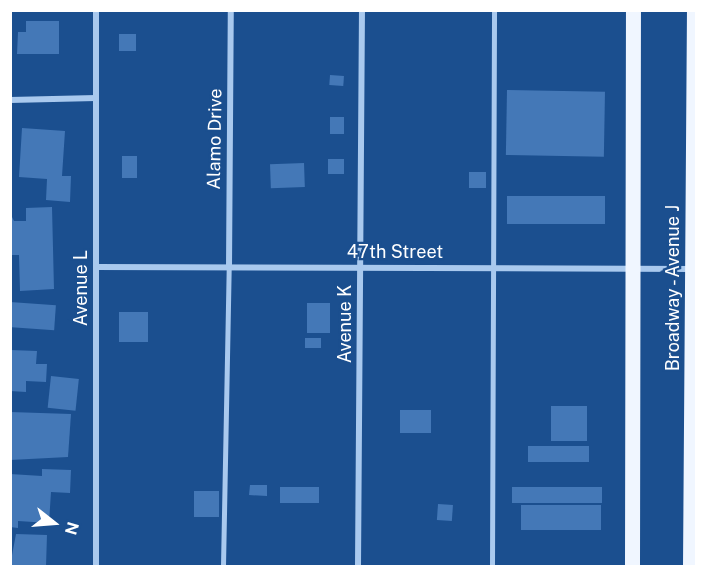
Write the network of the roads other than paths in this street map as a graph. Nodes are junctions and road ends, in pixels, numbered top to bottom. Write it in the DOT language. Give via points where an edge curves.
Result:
graph roads {
  1 [pos="96,10"];
  2 [pos="231,10"];
  3 [pos="362,10"];
  4 [pos="494,10"];
  5 [pos="633,10"];
  6 [pos="694,10"];
  7 [pos="695,62"];
  8 [pos="96,98"];
  9 [pos="10,100"];
  10 [pos="96,267"];
  11 [pos="229,267"];
  12 [pos="360,267"];
  13 [pos="494,267"];
  14 [pos="632,268"];
  15 [pos="695,269"];
  16 [pos="694,432"];
  17 [pos="693,516"];
  18 [pos="96,567"];
  19 [pos="223,567"];
  20 [pos="358,567"];
  21 [pos="492,567"];
  22 [pos="632,567"];
  23 [pos="690,567"];
  1 -- 8 [label="street, Avenue L"];
  2 -- 11 [label="street, Alamo Drive"];
  3 -- 12 [label="street, Avenue K"];
  4 -- 13 [label="lane"];
  5 -- 14 [label="main road"];
  6 -- 7 [label="main road, Broadway - Avenue J"];
  7 -- 15 [label="main road, Broadway - Avenue J"];
  8 -- 9 [label="street"];
  8 -- 10 [label="street, Avenue L"];
  10 -- 11 [label="street, 47th Street"];
  10 -- 18 [label="street, Avenue L"];
  11 -- 12 [label="street, 47th Street"];
  11 -- 19 [label="lane"];
  12 -- 13 [label="street, 47th Street"];
  12 -- 20 [label="street, Avenue K"];
  13 -- 14 [label="street, 47th Street"];
  13 -- 21 [label="lane"];
  14 -- 15 [label="street, 47th Street"];
  14 -- 22 [label="main road"];
  15 -- 16 [label="main road, Broadway - Avenue J"];
  16 -- 17 [label="main road, Broadway - Avenue J"];
  17 -- 23 [label="main road, Broadway - Avenue J"];
}
